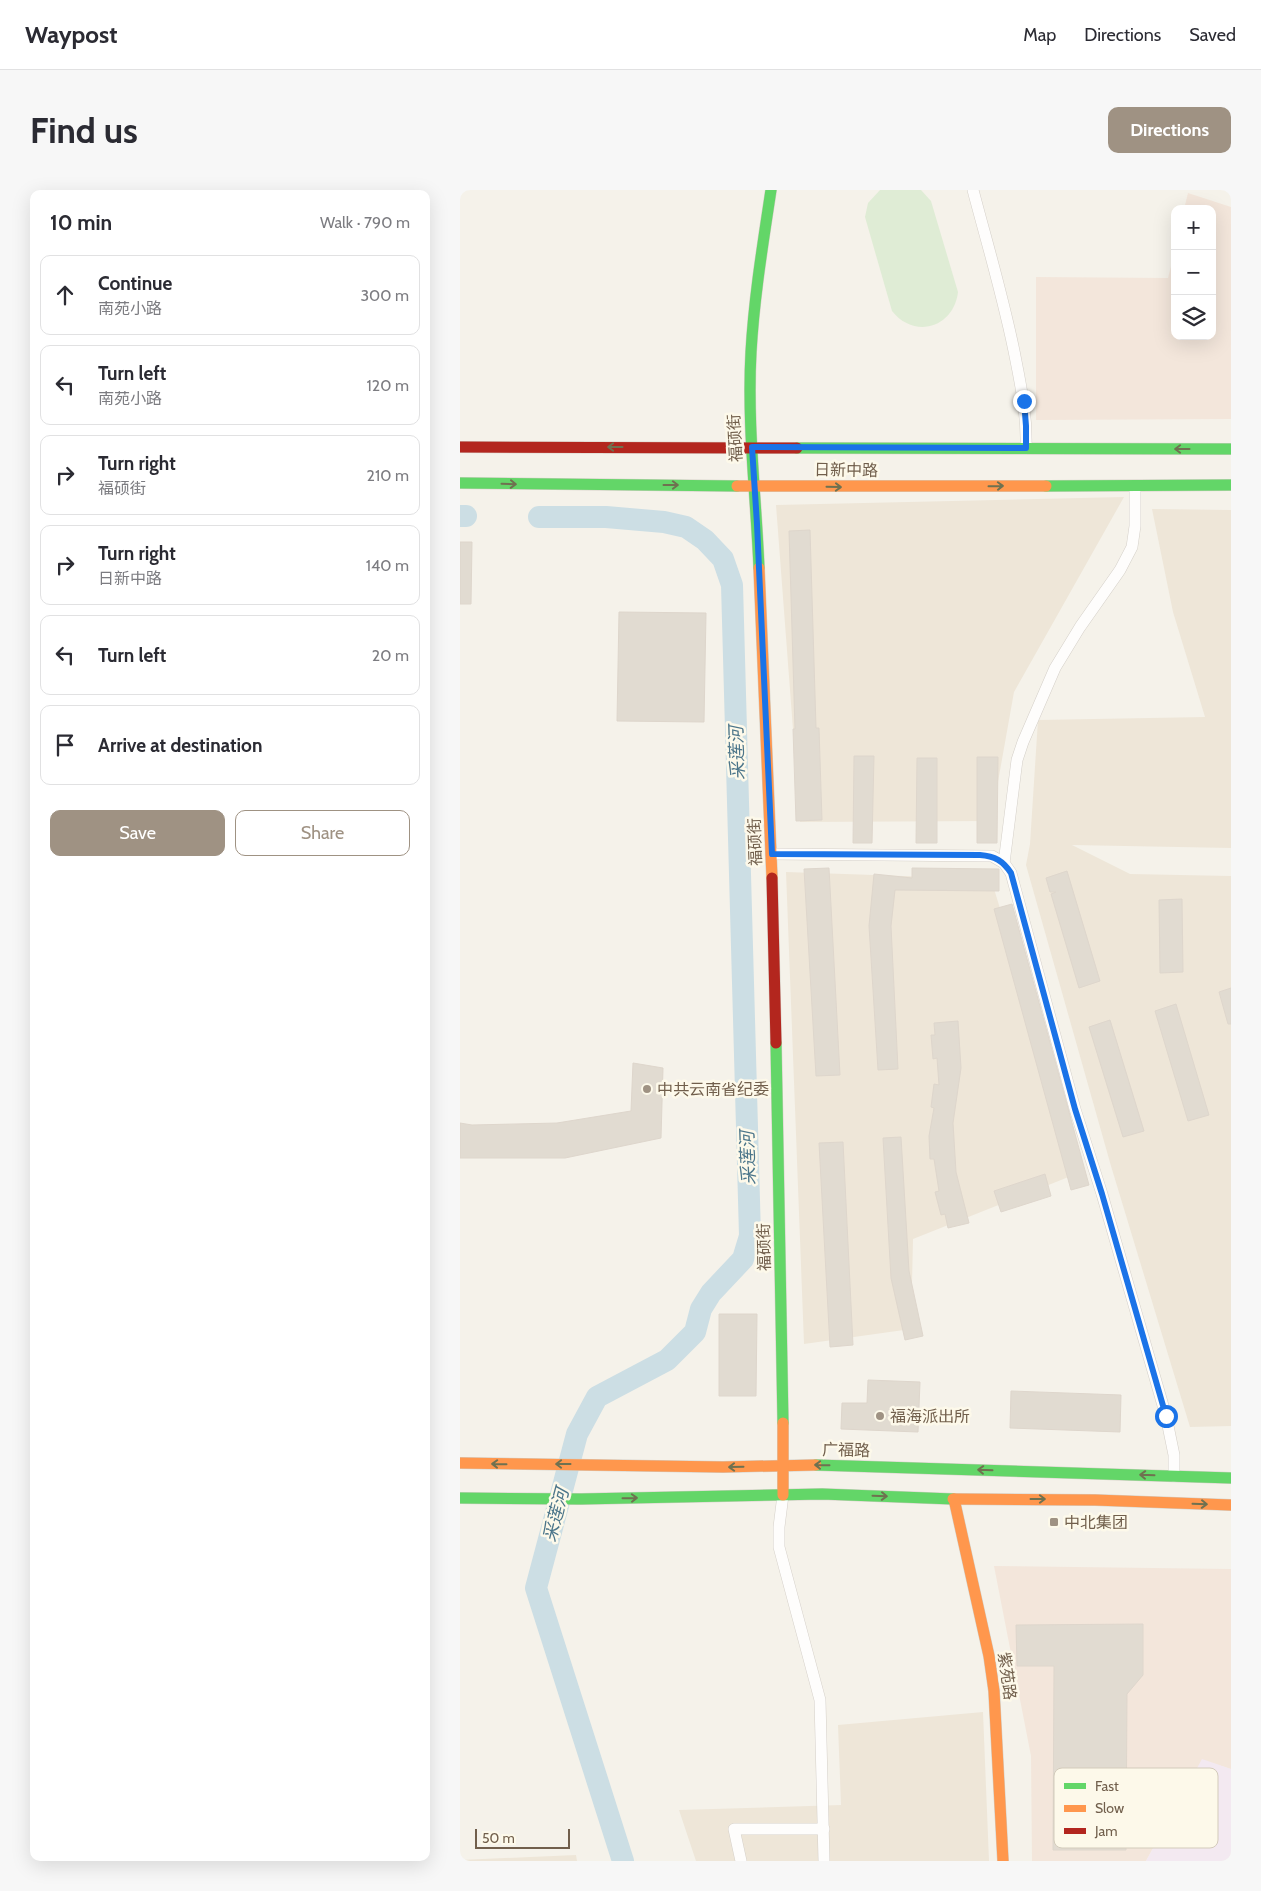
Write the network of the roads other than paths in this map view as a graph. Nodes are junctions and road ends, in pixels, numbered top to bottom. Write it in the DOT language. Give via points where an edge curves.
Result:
graph roads {
  1 [pos="771,190"];
  2 [pos="972,190"];
  3 [pos="460,447"];
  4 [pos="752,447"];
  5 [pos="1026,448"];
  6 [pos="1231,450"];
  7 [pos="460,483"];
  8 [pos="754,485"];
  9 [pos="1231,485"];
  10 [pos="1135,486"];
  11 [pos="772,854"];
  12 [pos="1004,863"];
  13 [pos="460,1463"];
  14 [pos="784,1466"];
  15 [pos="1174,1476"];
  16 [pos="1231,1478"];
  17 [pos="783,1494"];
  18 [pos="460,1498"];
  19 [pos="954,1499"];
  20 [pos="1231,1505"];
  21 [pos="824,1829"];
  22 [pos="741,1861"];
  23 [pos="824,1861"];
  24 [pos="1003,1861"];
  1 -- 4 [label="main road, 福硕街" via="751,350"];
  2 -- 5 [label="street" via="1008,323 1024,401"];
  4 -- 3 [label="main road, 日新中路, one-way"];
  4 -- 5 [label="main road, 日新中路"];
  4 -- 8 [label="main road, 福硕街"];
  6 -- 5 [label="main road, 日新中路, one-way"];
  7 -- 8 [label="main road, 日新中路, one-way"];
  8 -- 10 [label="main road, 日新中路, one-way"];
  8 -- 11 [label="main road, 福硕街"];
  9 -- 10 [label="main road, 日新中路"];
  10 -- 12 [label="street" via="1132,547 1055,668 1020,751"];
  11 -- 12 [label="street" via="980,855 992,856"];
  11 -- 14 [label="main road, 福硕街"];
  12 -- 15 [label="street" via="1011,873 1075,1109 1166,1416 1174,1455"];
  14 -- 13 [label="main road, 广福路, one-way"];
  15 -- 14 [label="main road, 广福路, one-way"];
  14 -- 17 [label="main road, 福硕街"];
  15 -- 16 [label="main road, 广福路"];
  18 -- 17 [label="main road, one-way"];
  17 -- 19 [label="main road, one-way"];
  17 -- 21 [label="street" via="779,1547 820,1700"];
  19 -- 20 [label="main road, one-way"];
  19 -- 24 [label="main road, 紫苑路" via="994,1691"];
  21 -- 22 [label="street" via="734,1829"];
  21 -- 23 [label="street"];
}
